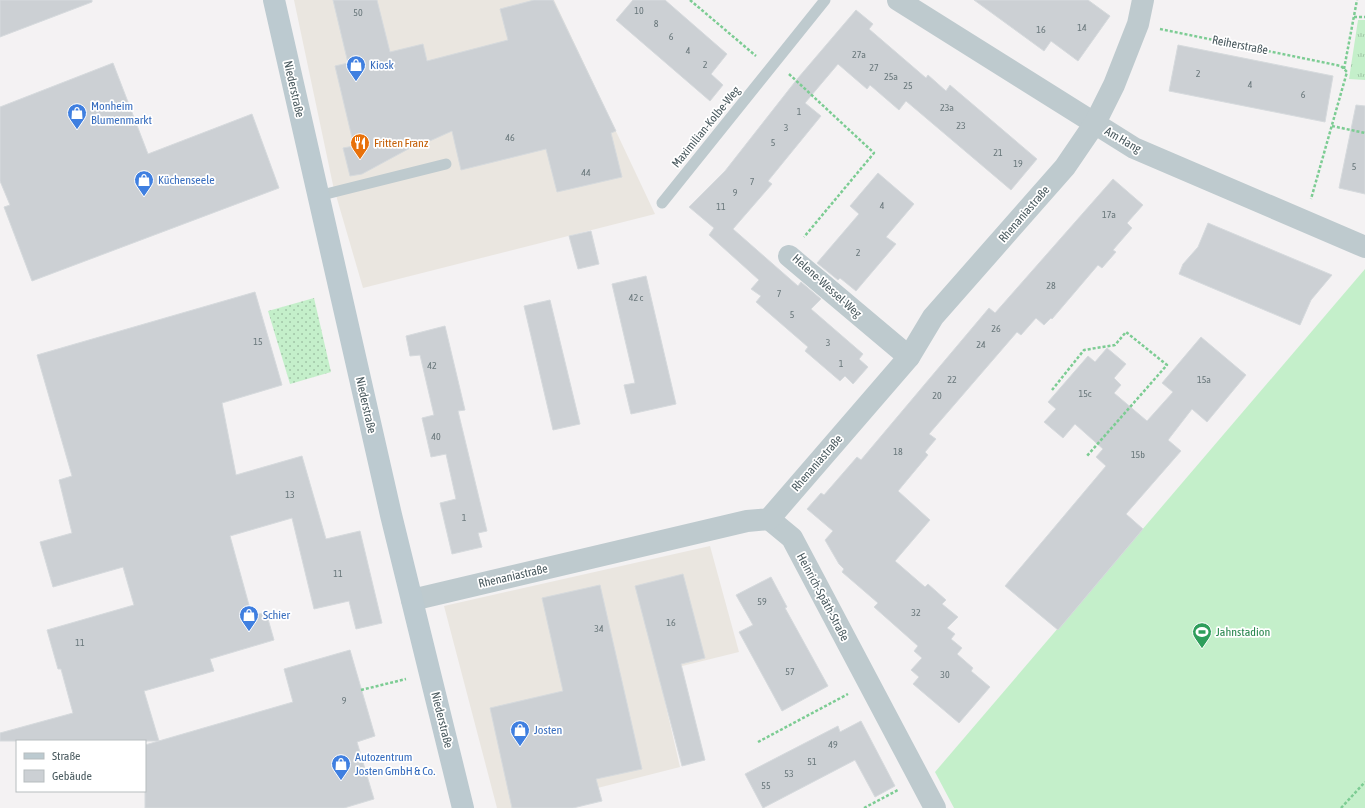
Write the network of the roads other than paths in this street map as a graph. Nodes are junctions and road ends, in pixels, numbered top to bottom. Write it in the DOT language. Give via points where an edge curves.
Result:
graph roads {
  1 [pos="274,0"];
  2 [pos="825,0"];
  3 [pos="898,0"];
  4 [pos="1143,0"];
  5 [pos="1095,124"];
  6 [pos="446,164"];
  7 [pos="318,196"];
  8 [pos="662,202"];
  9 [pos="1365,247"];
  10 [pos="789,256"];
  11 [pos="909,357"];
  12 [pos="769,519"];
  13 [pos="412,600"];
  14 [pos="464,808"];
  15 [pos="935,808"];
  1 -- 7 [label="street, Niederstraße"];
  2 -- 8 [label="lane, Maximilian-Kolbe-Weg"];
  3 -- 5 [label="street, Am Hang"];
  4 -- 5 [label="street" via="1138,24 1114,85"];
  5 -- 9 [label="street, Am Hang" via="1134,148"];
  5 -- 11 [label="street, Rhenaniastraße" via="1065,167 933,317"];
  6 -- 7 [label="lane"];
  7 -- 13 [label="street, Niederstraße"];
  10 -- 11 [label="street, Helene-Wessel-Weg"];
  11 -- 12 [label="street, Rhenaniastraße"];
  12 -- 13 [label="street, Rhenaniastraße" via="747,521"];
  12 -- 15 [label="street, Heinrich-Späth-Straße" via="792,538"];
  13 -- 14 [label="street, Niederstraße"];
}
